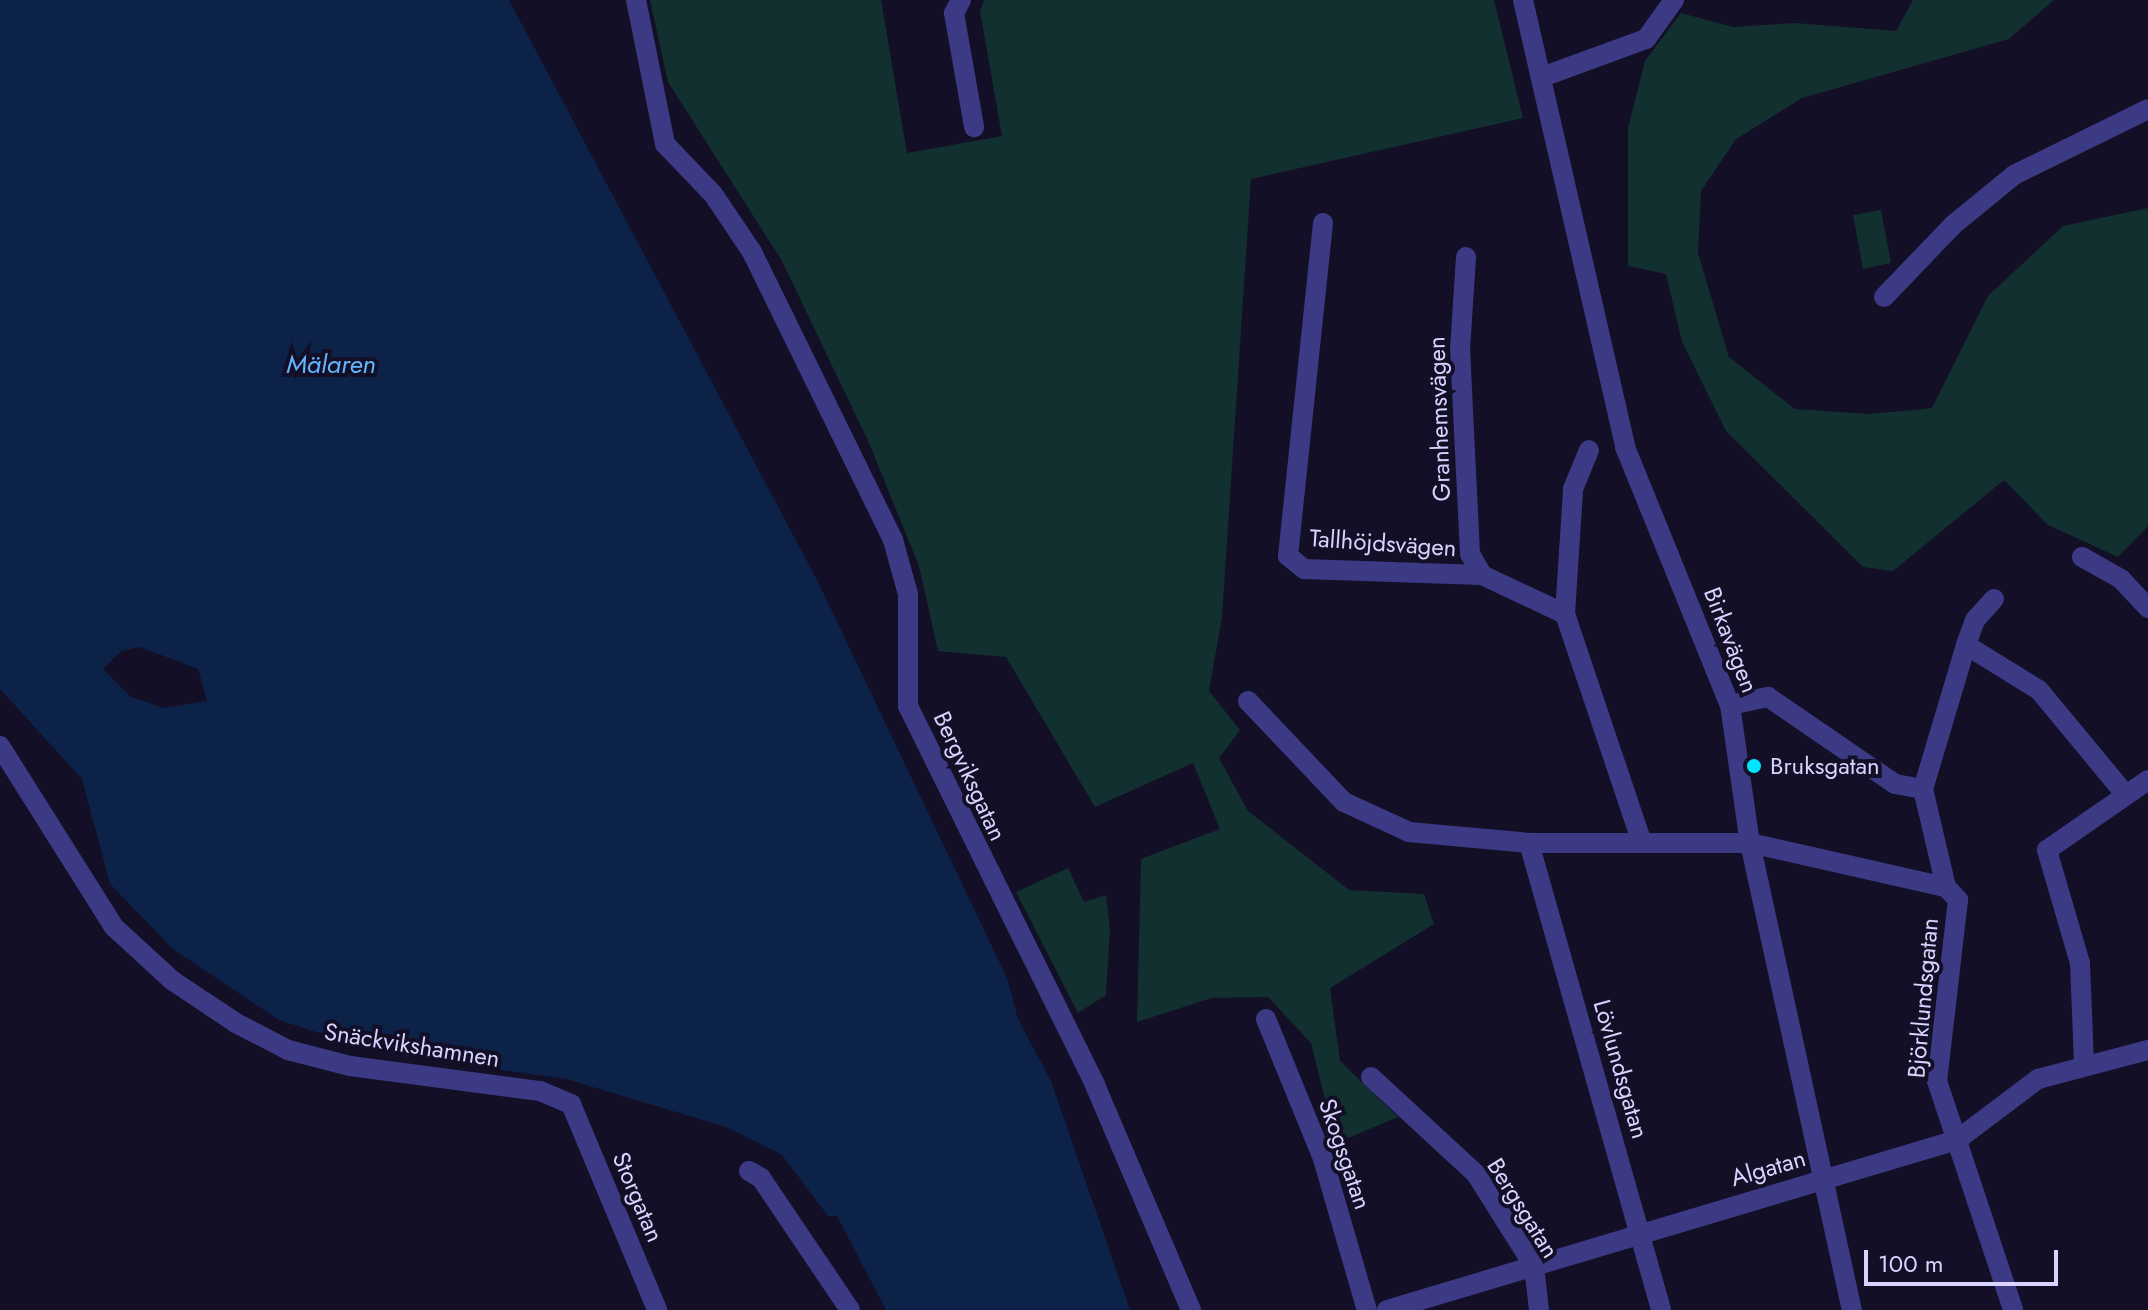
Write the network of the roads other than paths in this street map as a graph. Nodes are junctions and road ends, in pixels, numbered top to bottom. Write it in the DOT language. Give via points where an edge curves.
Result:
graph roads {
  1 [pos="636,0"];
  2 [pos="961,0"];
  3 [pos="1523,0"];
  4 [pos="1674,0"];
  5 [pos="1542,77"];
  6 [pos="2148,109"];
  7 [pos="974,127"];
  8 [pos="1323,223"];
  9 [pos="1466,257"];
  10 [pos="1884,297"];
  11 [pos="1589,450"];
  12 [pos="2082,557"];
  13 [pos="1482,575"];
  14 [pos="1994,599"];
  15 [pos="2148,608"];
  16 [pos="1565,614"];
  17 [pos="1966,645"];
  18 [pos="1248,701"];
  19 [pos="1730,705"];
  20 [pos="0,746"];
  21 [pos="2148,780"];
  22 [pos="1923,789"];
  23 [pos="2125,794"];
  24 [pos="1641,840"];
  25 [pos="1529,843"];
  26 [pos="1750,843"];
  27 [pos="1946,887"];
  28 [pos="1266,1019"];
  29 [pos="2148,1050"];
  30 [pos="2084,1063"];
  31 [pos="1371,1077"];
  32 [pos="571,1104"];
  33 [pos="1957,1140"];
  34 [pos="749,1171"];
  35 [pos="1822,1180"];
  36 [pos="1641,1232"];
  37 [pos="1534,1266"];
  38 [pos="657,1310"];
  39 [pos="850,1310"];
  40 [pos="1191,1310"];
  41 [pos="1367,1310"];
  42 [pos="1387,1310"];
  43 [pos="1539,1310"];
  44 [pos="1661,1310"];
  45 [pos="1852,1310"];
  46 [pos="2013,1310"];
  1 -- 40 [label="street, Bergviksgatan" via="665,144 713,194 752,252 893,540 908,594 913,718 1095,1085"];
  2 -- 7 [label="street" via="954,13"];
  3 -- 5 [label="street, Birkavägen"];
  4 -- 5 [label="street" via="1646,39"];
  5 -- 19 [label="street, Birkavägen" via="1625,447"];
  6 -- 10 [label="street" via="2014,175 1953,225"];
  8 -- 13 [label="street, Tallhöjdsvägen" via="1288,556 1304,569"];
  9 -- 13 [label="street, Granhemsvägen" via="1461,380 1470,554"];
  11 -- 16 [label="street" via="1573,489"];
  12 -- 15 [label="street" via="2121,579"];
  13 -- 16 [label="street, Tallhöjdsvägen"];
  14 -- 17 [label="street, Björklundsgatan" via="1975,620"];
  16 -- 24 [label="street"];
  17 -- 22 [label="street, Björklundsgatan"];
  17 -- 23 [label="street" via="2039,690"];
  18 -- 25 [label="street" via="1344,802 1409,832"];
  19 -- 22 [label="street" via="1768,697 1895,784"];
  19 -- 26 [label="street, Birkavägen"];
  20 -- 32 [label="street, Snäckvikshamnen" via="114,927 173,981 236,1023 288,1050 350,1066 540,1091"];
  21 -- 23 [label="street"];
  22 -- 27 [label="street, Björklundsgatan"];
  23 -- 30 [label="street" via="2047,850 2080,963"];
  24 -- 25 [label="street"];
  24 -- 26 [label="street"];
  25 -- 36 [label="street, Lövlundsgatan"];
  26 -- 27 [label="street"];
  26 -- 35 [label="street, Birkavägen"];
  27 -- 33 [label="street, Björklundsgatan" via="1958,900 1937,1081"];
  28 -- 41 [label="street, Skogsgatan" via="1323,1159"];
  29 -- 30 [label="street, Algatan"];
  30 -- 33 [label="street, Algatan" via="2020,1089"];
  31 -- 37 [label="street, Bergsgatan" via="1476,1174"];
  32 -- 38 [label="street, Storgatan"];
  33 -- 35 [label="street, Algatan"];
  33 -- 46 [label="street, Björklundsgatan"];
  34 -- 39 [label="street" via="761,1178"];
  35 -- 36 [label="street, Algatan"];
  35 -- 45 [label="street, Birkavägen"];
  36 -- 37 [label="street, Algatan"];
  36 -- 44 [label="street, Lövlundsgatan"];
  37 -- 42 [label="street, Algatan"];
  37 -- 43 [label="street, Bergsgatan"];
}
